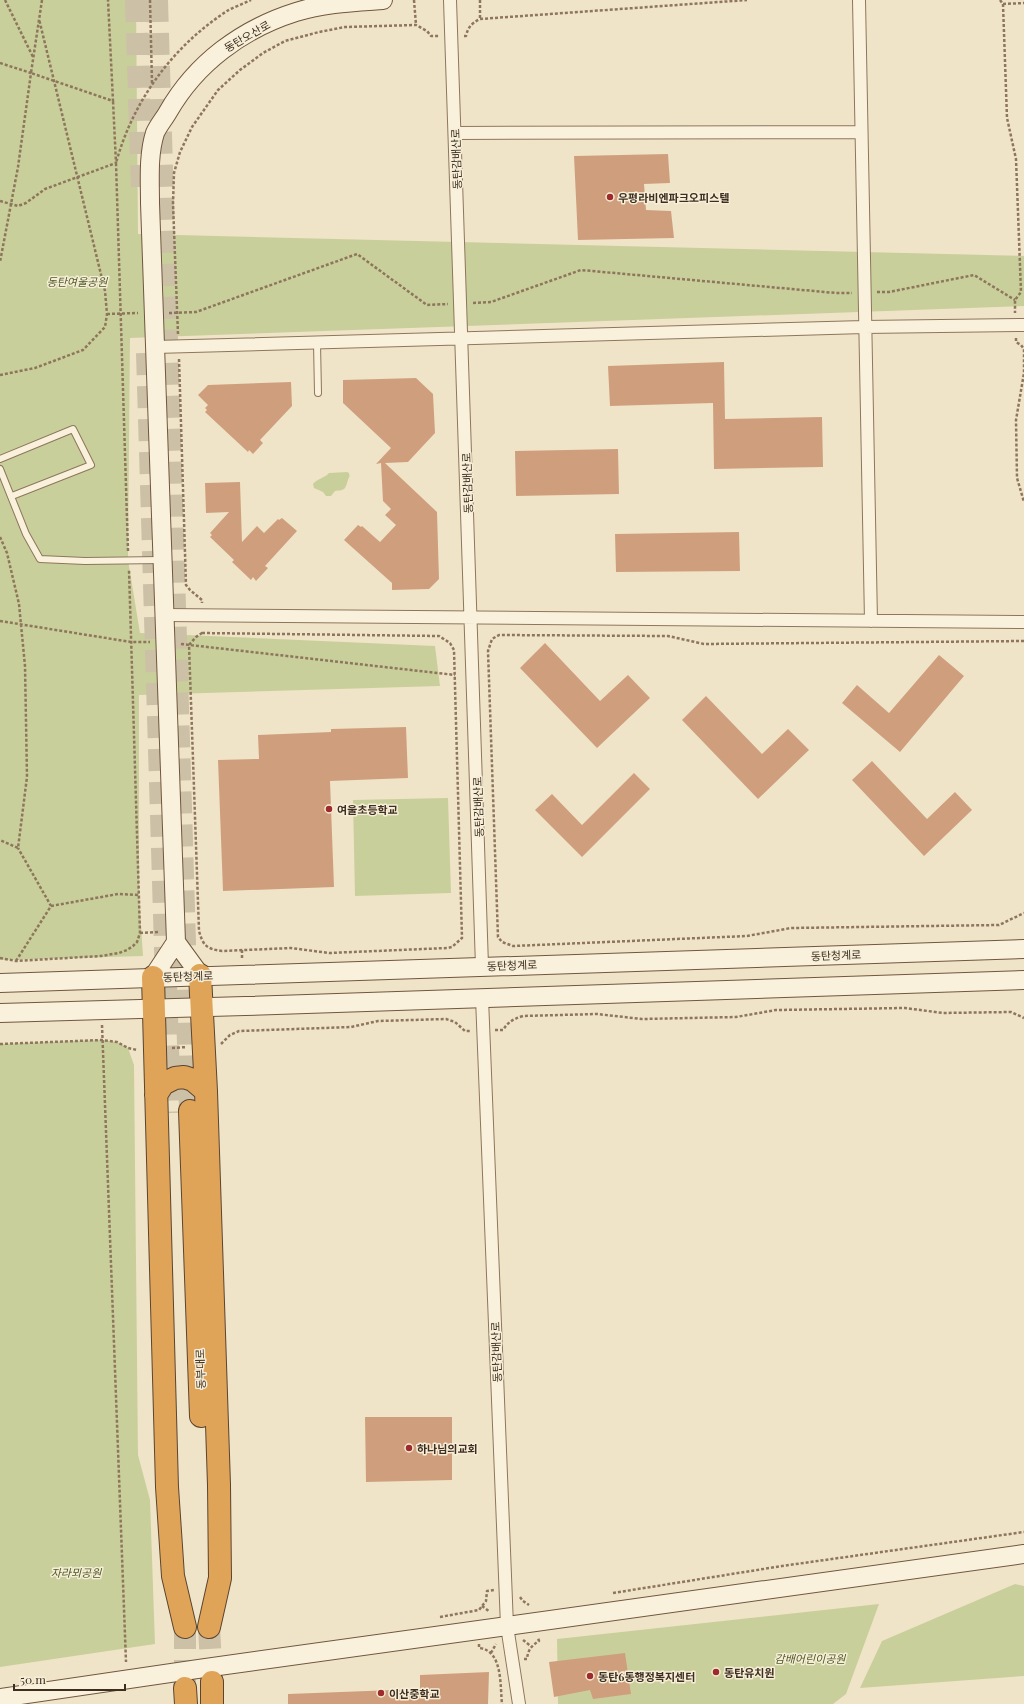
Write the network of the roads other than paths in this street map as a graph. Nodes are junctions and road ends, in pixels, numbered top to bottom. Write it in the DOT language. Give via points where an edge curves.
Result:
graph roads {
  1 [pos="383,0"];
  2 [pos="450,0"];
  3 [pos="858,0"];
  4 [pos="861,132"];
  5 [pos="455,133"];
  6 [pos="1024,324"];
  7 [pos="864,327"];
  8 [pos="462,339"];
  9 [pos="317,343"];
  10 [pos="155,347"];
  11 [pos="318,393"];
  12 [pos="0,459"];
  13 [pos="0,469"];
  14 [pos="12,496"];
  15 [pos="162,560"];
  16 [pos="164,615"];
  17 [pos="472,618"];
  18 [pos="871,621"];
  19 [pos="1024,622"];
  20 [pos="176,942"];
  21 [pos="1024,949"];
  22 [pos="482,966"];
  23 [pos="200,976"];
  24 [pos="153,977"];
  25 [pos="1024,980"];
  26 [pos="0,983"];
  27 [pos="482,998"];
  28 [pos="201,1007"];
  29 [pos="154,1009"];
  30 [pos="0,1013"];
  31 [pos="206,1091"];
  32 [pos="156,1095"];
  33 [pos="1024,1554"];
  34 [pos="507,1626"];
  35 [pos="212,1682"];
  36 [pos="0,1698"];
  37 [pos="212,1704"];
  38 [pos="519,1704"];
  1 -- 10 [label="street, 동탄오산로" via="335,4 296,11 264,24 233,41 208,61 179,92 156,133 150,163"];
  2 -- 5 [label="street, 동탄감배산로"];
  3 -- 4 [label="street"];
  4 -- 5 [label="street"];
  4 -- 7 [label="street"];
  5 -- 8 [label="street, 동탄감배산로"];
  6 -- 7 [label="street"];
  7 -- 8 [label="street"];
  7 -- 18 [label="street"];
  8 -- 9 [label="street"];
  8 -- 17 [label="street, 동탄감배산로"];
  9 -- 10 [label="street"];
  9 -- 11 [label="lane"];
  10 -- 15 [label="street, 동탄오산로"];
  12 -- 14 [label="lane" via="73,429 91,465"];
  13 -- 14 [label="lane"];
  14 -- 15 [label="lane" via="26,534 40,559"];
  15 -- 16 [label="street, 동탄오산로"];
  16 -- 17 [label="street"];
  16 -- 20 [label="street, 동탄오산로"];
  17 -- 18 [label="street"];
  17 -- 22 [label="street, 동탄감배산로"];
  18 -- 19 [label="street"];
  20 -- 23 [label="street"];
  20 -- 24 [label="street"];
  21 -- 22 [label="street, 동탄청계로"];
  22 -- 23 [label="street, 동탄청계로"];
  23 -- 24 [label="street, 동탄청계로"];
  23 -- 28 [label="highway"];
  24 -- 26 [label="street, 동탄청계로"];
  24 -- 29 [label="highway"];
  25 -- 27 [label="street"];
  27 -- 28 [label="street"];
  27 -- 34 [label="street, 동탄감배산로"];
  28 -- 29 [label="street"];
  28 -- 31 [label="highway"];
  29 -- 30 [label="street"];
  29 -- 32 [label="highway"];
  31 -- 32 [label="highway" via="193,1080 184,1077 163,1084"];
  31 -- 32 [label="highway, 동부대로" via="220,1570 209,1627 180,1112 185,1627 173,1576 167,1487"];
  33 -- 34 [label="street"];
  34 -- 36 [label="street" via="266,1658"];
  34 -- 38 [label="street, 동탄감배산로"];
  35 -- 37 [label="highway"];
}
